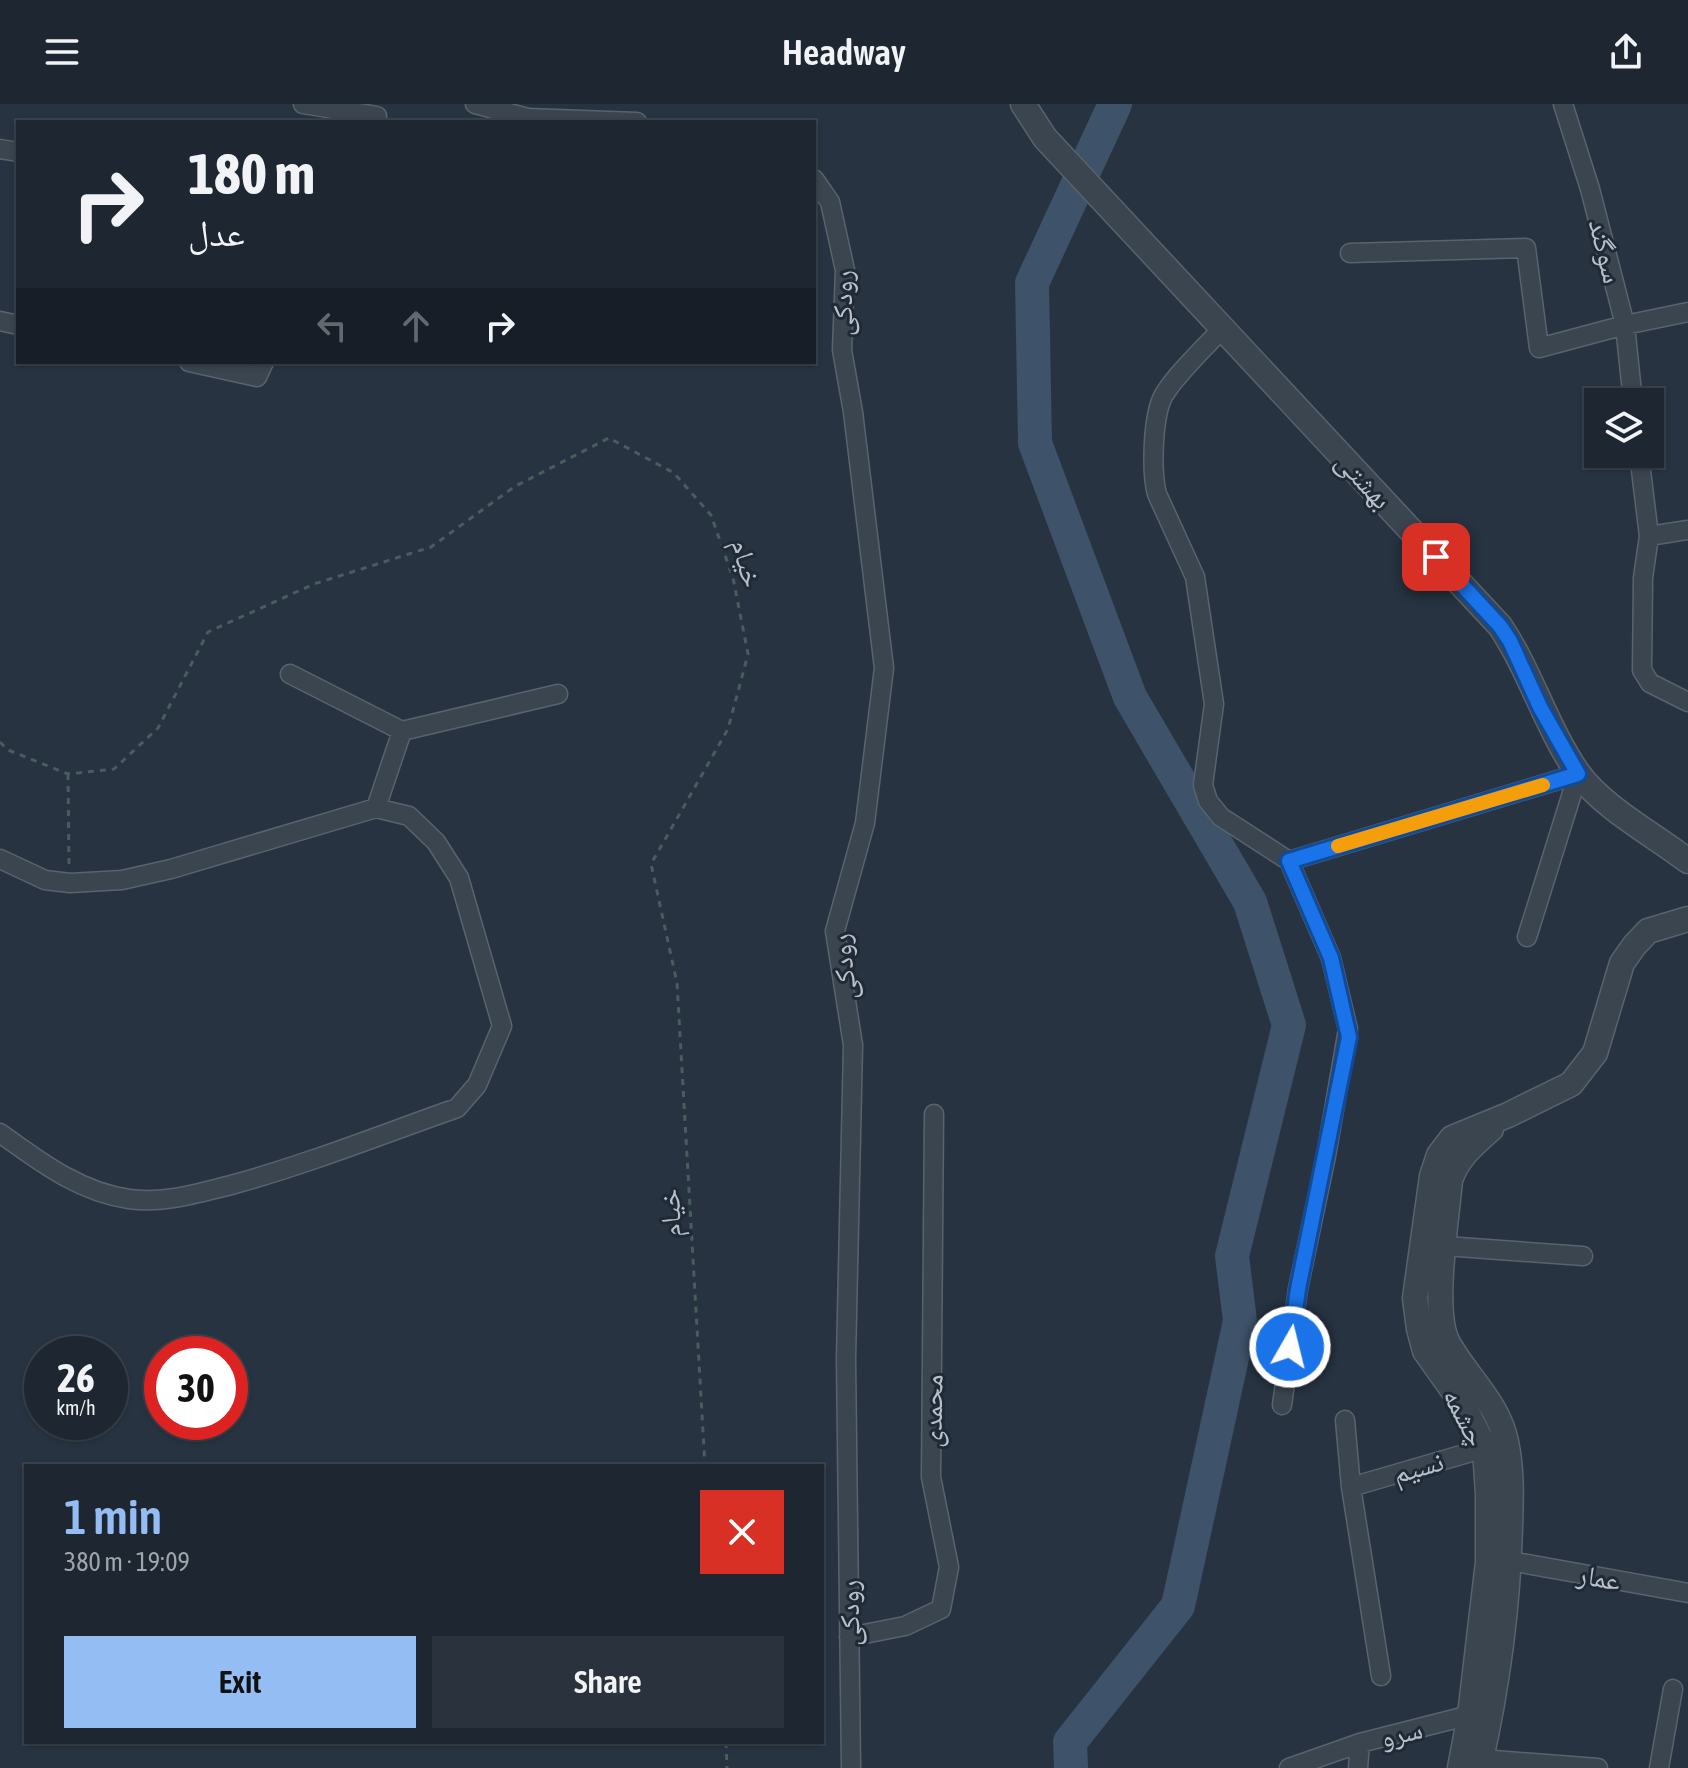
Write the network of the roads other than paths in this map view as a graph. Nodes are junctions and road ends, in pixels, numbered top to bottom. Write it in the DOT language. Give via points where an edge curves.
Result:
graph roads {
  1 [pos="303,104"];
  2 [pos="475,104"];
  3 [pos="1023,104"];
  4 [pos="1563,104"];
  5 [pos="378,114"];
  6 [pos="582,120"];
  7 [pos="816,182"];
  8 [pos="1350,253"];
  9 [pos="1688,312"];
  10 [pos="1625,325"];
  11 [pos="1222,329"];
  12 [pos="198,364"];
  13 [pos="263,364"];
  14 [pos="1632,388"];
  15 [pos="1641,468"];
  16 [pos="1688,530"];
  17 [pos="1649,536"];
  18 [pos="290,674"];
  19 [pos="558,694"];
  20 [pos="1688,702"];
  21 [pos="402,731"];
  22 [pos="1578,774"];
  23 [pos="376,808"];
  24 [pos="0,859"];
  25 [pos="1289,861"];
  26 [pos="1688,861"];
  27 [pos="1688,919"];
  28 [pos="1527,937"];
  29 [pos="934,1114"];
  30 [pos="1508,1115"];
  31 [pos="0,1133"];
  32 [pos="1445,1246"];
  33 [pos="1583,1256"];
  34 [pos="1282,1405"];
  35 [pos="1345,1420"];
  36 [pos="1485,1448"];
  37 [pos="1351,1487"];
  38 [pos="1510,1561"];
  39 [pos="1688,1593"];
  40 [pos="849,1637"];
  41 [pos="1381,1676"];
  42 [pos="1673,1689"];
  43 [pos="1470,1715"];
  44 [pos="1360,1743"];
  45 [pos="1471,1763"];
  46 [pos="851,1768"];
  47 [pos="1289,1768"];
  48 [pos="1358,1768"];
  49 [pos="1598,1768"];
  50 [pos="1659,1768"];
  1 -- 5 [label="street"];
  2 -- 6 [label="street" via="528,118"];
  3 -- 11 [label="street, بهشتی" via="1045,138"];
  4 -- 10 [label="street, سوگند"];
  7 -- 40 [label="street, رودکی" via="830,202 845,270 842,350 884,668 865,823 835,931 853,1045 846,1359"];
  8 -- 10 [label="street" via="1526,248 1539,348"];
  9 -- 10 [label="street"];
  10 -- 14 [label="street, سوگند"];
  11 -- 22 [label="street, بهشتی" via="1500,626"];
  11 -- 25 [label="street" via="1161,401 1153,481 1195,577 1214,704 1203,785 1208,801 1221,817"];
  12 -- 13 [label="street" via="257,377"];
  15 -- 17 [label="street"];
  16 -- 17 [label="street"];
  17 -- 20 [label="street" via="1642,670 1650,683"];
  18 -- 21 [label="street"];
  19 -- 21 [label="street"];
  21 -- 23 [label="street"];
  22 -- 25 [label="street"];
  22 -- 26 [label="street, بهشتی" via="1606,803"];
  22 -- 28 [label="street"];
  23 -- 24 [label="street" via="122,880 45,880"];
  23 -- 31 [label="street" via="409,816 436,842 459,878 502,1026 477,1085 457,1108 266,1175 176,1199 129,1199 82,1186"];
  25 -- 34 [label="street" via="1331,958 1349,1037 1298,1289"];
  27 -- 30 [label="street, چشمه" via="1648,931 1634,946 1622,963 1595,1053 1571,1084"];
  29 -- 40 [label="street, محمدی" via="931,1477 949,1567 941,1609 905,1626"];
  30 -- 32 [label="street, چشمه" via="1455,1164"];
  30 -- 36 [label="street, چشمه" via="1452,1138 1439,1155 1415,1298 1425,1351 1464,1406"];
  32 -- 33 [label="street"];
  32 -- 38 [label="street, چشمه" via="1441,1323 1506,1440"];
  35 -- 37 [label="street"];
  36 -- 37 [label="street, نسیم"];
  36 -- 43 [label="street, چشمه" via="1488,1562"];
  37 -- 41 [label="street"];
  38 -- 39 [label="street, عمار"];
  38 -- 45 [label="street, چشمه" via="1498,1668"];
  40 -- 46 [label="street, رودکی"];
  42 -- 50 [label="street"];
  43 -- 44 [label="street, سرو"];
  43 -- 45 [label="street, چشمه"];
  44 -- 47 [label="street, سرو"];
  44 -- 48 [label="street"];
  45 -- 49 [label="street" via="1504,1759"];
}
